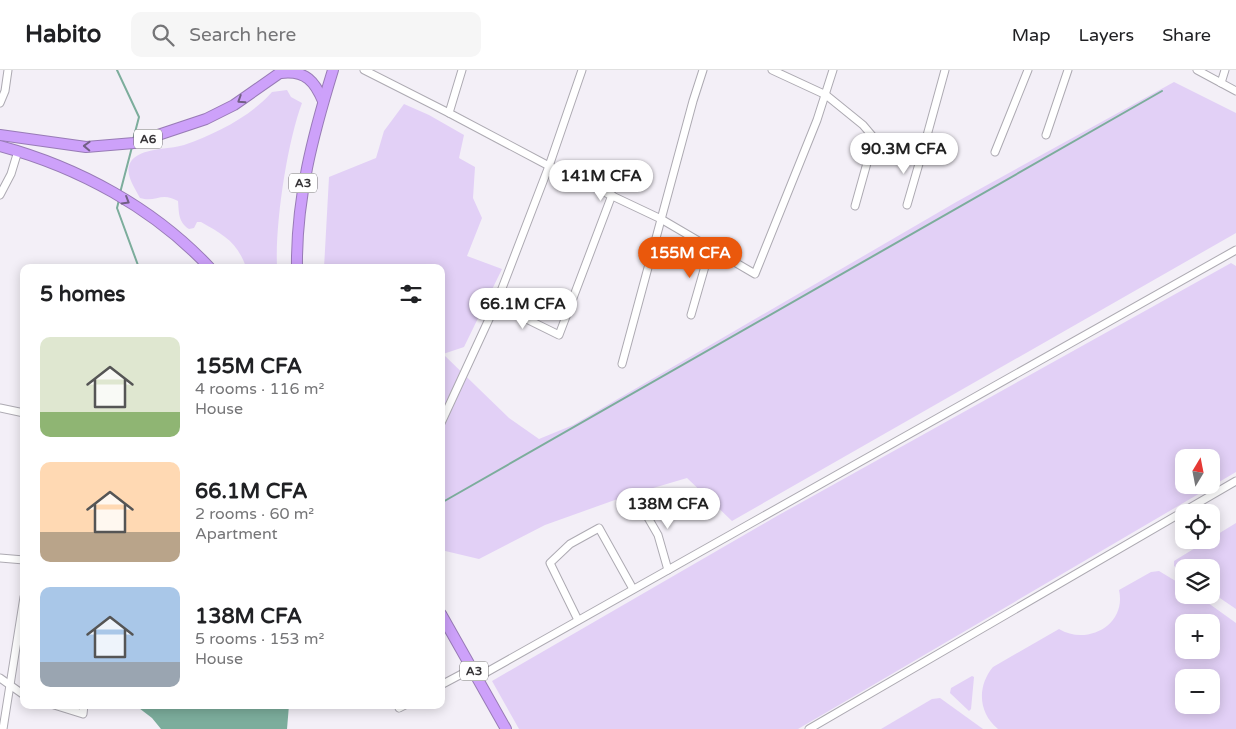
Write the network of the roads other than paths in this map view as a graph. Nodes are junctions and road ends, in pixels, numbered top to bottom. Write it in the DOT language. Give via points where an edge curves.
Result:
graph roads {
  1 [pos="8,70"];
  2 [pos="333,70"];
  3 [pos="364,70"];
  4 [pos="462,70"];
  5 [pos="582,70"];
  6 [pos="704,70"];
  7 [pos="772,70"];
  8 [pos="833,70"];
  9 [pos="944,70"];
  10 [pos="1028,70"];
  11 [pos="1068,70"];
  12 [pos="1197,70"];
  13 [pos="1225,70"];
  14 [pos="283,71"];
  15 [pos="1221,83"];
  16 [pos="1236,91"];
  17 [pos="826,95"];
  18 [pos="323,101"];
  19 [pos="0,102"];
  20 [pos="449,112"];
  21 [pos="0,135"];
  22 [pos="1046,135"];
  23 [pos="21,138"];
  24 [pos="874,138"];
  25 [pos="0,146"];
  26 [pos="923,150"];
  27 [pos="18,151"];
  28 [pos="995,152"];
  29 [pos="549,166"];
  30 [pos="0,195"];
  31 [pos="612,195"];
  32 [pos="907,205"];
  33 [pos="855,206"];
  34 [pos="661,219"];
  35 [pos="710,249"];
  36 [pos="1236,250"];
  37 [pos="206,264"];
  38 [pos="297,264"];
  39 [pos="496,304"];
  40 [pos="691,315"];
  41 [pos="622,364"];
  42 [pos="0,408"];
  43 [pos="20,412"];
  44 [pos="445,414"];
  45 [pos="1236,480"];
  46 [pos="639,502"];
  47 [pos="0,558"];
  48 [pos="20,560"];
  49 [pos="668,570"];
  50 [pos="633,589"];
  51 [pos="578,620"];
  52 [pos="445,621"];
  53 [pos="20,622"];
  54 [pos="475,673"];
  55 [pos="0,678"];
  56 [pos="445,684"];
  57 [pos="10,685"];
  58 [pos="20,692"];
  59 [pos="67,709"];
  60 [pos="84,709"];
  61 [pos="3,729"];
  62 [pos="506,729"];
  63 [pos="809,729"];
  1 -- 19 [label="street"];
  2 -- 18 [label="highway, A3"];
  3 -- 20 [label="street"];
  4 -- 20 [label="street"];
  5 -- 29 [label="street"];
  6 -- 34 [label="street"];
  7 -- 17 [label="street"];
  8 -- 17 [label="street"];
  9 -- 26 [label="street"];
  10 -- 28 [label="street"];
  11 -- 22 [label="street"];
  12 -- 15 [label="street"];
  13 -- 15 [label="street"];
  14 -- 18 [label="highway" via="308,75"];
  14 -- 23 [label="highway, A6, one-way" via="206,119 134,143 86,146"];
  15 -- 16 [label="street"];
  17 -- 24 [label="street"];
  17 -- 35 [label="street" via="755,274"];
  18 -- 38 [label="highway, A3" via="304,177"];
  20 -- 29 [label="street"];
  21 -- 23 [label="highway, A6"];
  23 -- 27 [label="highway"];
  24 -- 26 [label="street"];
  24 -- 33 [label="street"];
  25 -- 27 [label="highway"];
  26 -- 32 [label="street"];
  27 -- 30 [label="street"];
  27 -- 37 [label="highway, one-way" via="75,173 131,204 178,237"];
  29 -- 31 [label="street"];
  29 -- 39 [label="street"];
  31 -- 34 [label="street"];
  31 -- 39 [label="street" via="559,336"];
  34 -- 35 [label="street"];
  34 -- 41 [label="street"];
  35 -- 40 [label="street"];
  36 -- 49 [label="street"];
  39 -- 44 [label="street"];
  42 -- 43 [label="street"];
  45 -- 63 [label="street"];
  46 -- 49 [label="street" via="658,535"];
  47 -- 48 [label="street"];
  49 -- 50 [label="street"];
  50 -- 51 [label="street"];
  50 -- 51 [label="street" via="599,528 584,535 550,563"];
  51 -- 54 [label="street"];
  52 -- 54 [label="highway, A3"];
  53 -- 57 [label="street"];
  54 -- 56 [label="street"];
  54 -- 62 [label="highway, A3"];
  55 -- 57 [label="street"];
  57 -- 58 [label="street"];
  57 -- 61 [label="street"];
  59 -- 60 [label="street" via="83,714"];
}
